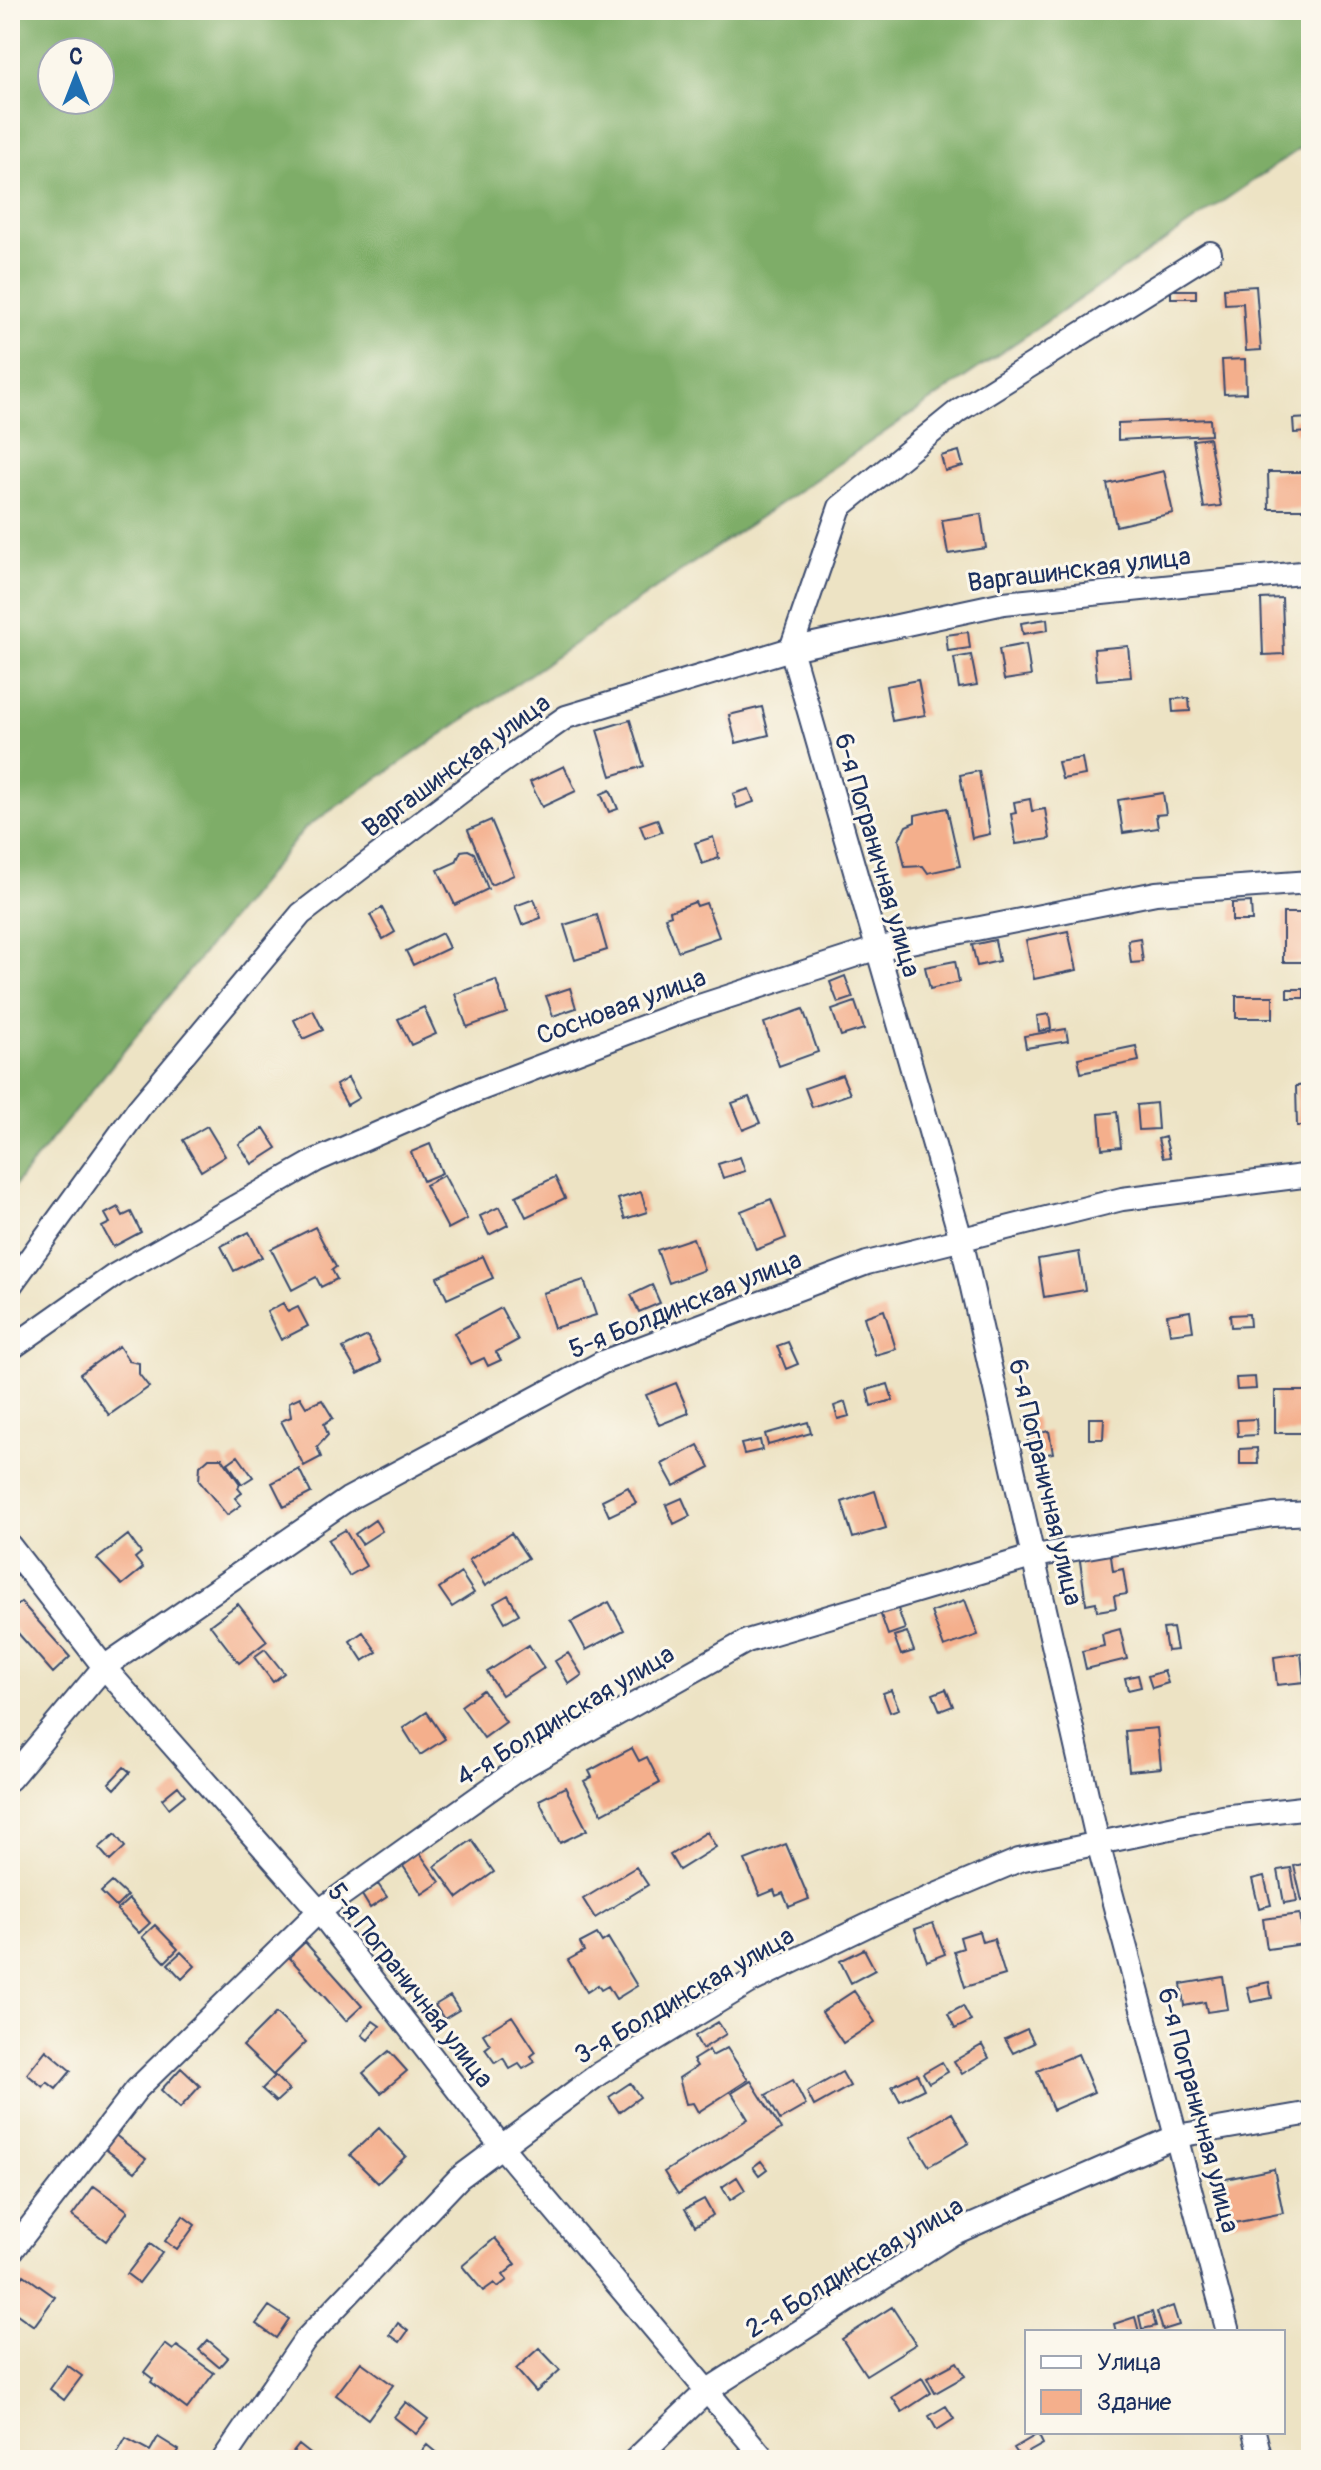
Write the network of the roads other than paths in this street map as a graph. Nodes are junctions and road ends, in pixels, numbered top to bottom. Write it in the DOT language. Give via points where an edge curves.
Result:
graph roads {
  1 [pos="1210,253"];
  2 [pos="1311,572"];
  3 [pos="791,649"];
  4 [pos="1311,882"];
  5 [pos="875,949"];
  6 [pos="1311,1175"];
  7 [pos="961,1239"];
  8 [pos="10,1286"];
  9 [pos="10,1349"];
  10 [pos="1311,1513"];
  11 [pos="10,1546"];
  12 [pos="1035,1556"];
  13 [pos="104,1667"];
  14 [pos="10,1779"];
  15 [pos="1311,1807"];
  16 [pos="1098,1843"];
  17 [pos="319,1911"];
  18 [pos="1311,2113"];
  19 [pos="1177,2136"];
  20 [pos="501,2146"];
  21 [pos="10,2253"];
  22 [pos="1227,2330"];
  23 [pos="708,2390"];
  24 [pos="1254,2434"];
  25 [pos="223,2460"];
  26 [pos="635,2460"];
  27 [pos="765,2460"];
  28 [pos="1261,2460"];
  1 -- 3 [label="street" via="958,411 840,507"];
  2 -- 3 [label="street, Варгашинская улица" via="1004,603"];
  3 -- 5 [label="street, 6-я Пограничная улица"];
  3 -- 8 [label="street, Варгашинская улица" via="566,717 301,914 139,1108"];
  4 -- 5 [label="street, Сосновая улица" via="1156,893"];
  5 -- 7 [label="street, 6-я Пограничная улица"];
  5 -- 9 [label="street, Сосновая улица" via="687,1010 473,1092 317,1160 115,1275"];
  6 -- 7 [label="street, 5-я Болдинская улица" via="1122,1199"];
  7 -- 12 [label="street, 6-я Пограничная улица"];
  7 -- 13 [label="street, 5-я Болдинская улица" via="867,1263 603,1362 348,1499"];
  10 -- 12 [label="street, 4-я Болдинская улица"];
  11 -- 13 [label="street, 5-я Пограничная улица"];
  12 -- 16 [label="street, 6-я Пограничная улица"];
  12 -- 17 [label="street, 4-я Болдинская улица" via="747,1641 514,1772"];
  13 -- 14 [label="street, 5-я Болдинская улица"];
  13 -- 17 [label="street, 5-я Пограничная улица"];
  15 -- 16 [label="street, 3-я Болдинская улица" via="1222,1817"];
  16 -- 19 [label="street, 6-я Пограничная улица"];
  16 -- 20 [label="street, 3-я Болдинская улица" via="1019,1860 750,1982 600,2073"];
  17 -- 20 [label="street, 5-я Пограничная улица"];
  17 -- 21 [label="street, 4-я Болдинская улица" via="137,2089"];
  18 -- 19 [label="street, 2-я Болдинская улица"];
  19 -- 22 [label="street, 6-я Пограничная улица"];
  19 -- 23 [label="street, 2-я Болдинская улица" via="952,2234"];
  20 -- 23 [label="street, 5-я Пограничная улица"];
  20 -- 25 [label="street, 3-я Болдинская улица" via="459,2178 304,2341"];
  23 -- 26 [label="street, 2-я Болдинская улица"];
  23 -- 27 [label="street, 5-я Пограничная улица"];
  24 -- 28 [label="street"];
}
